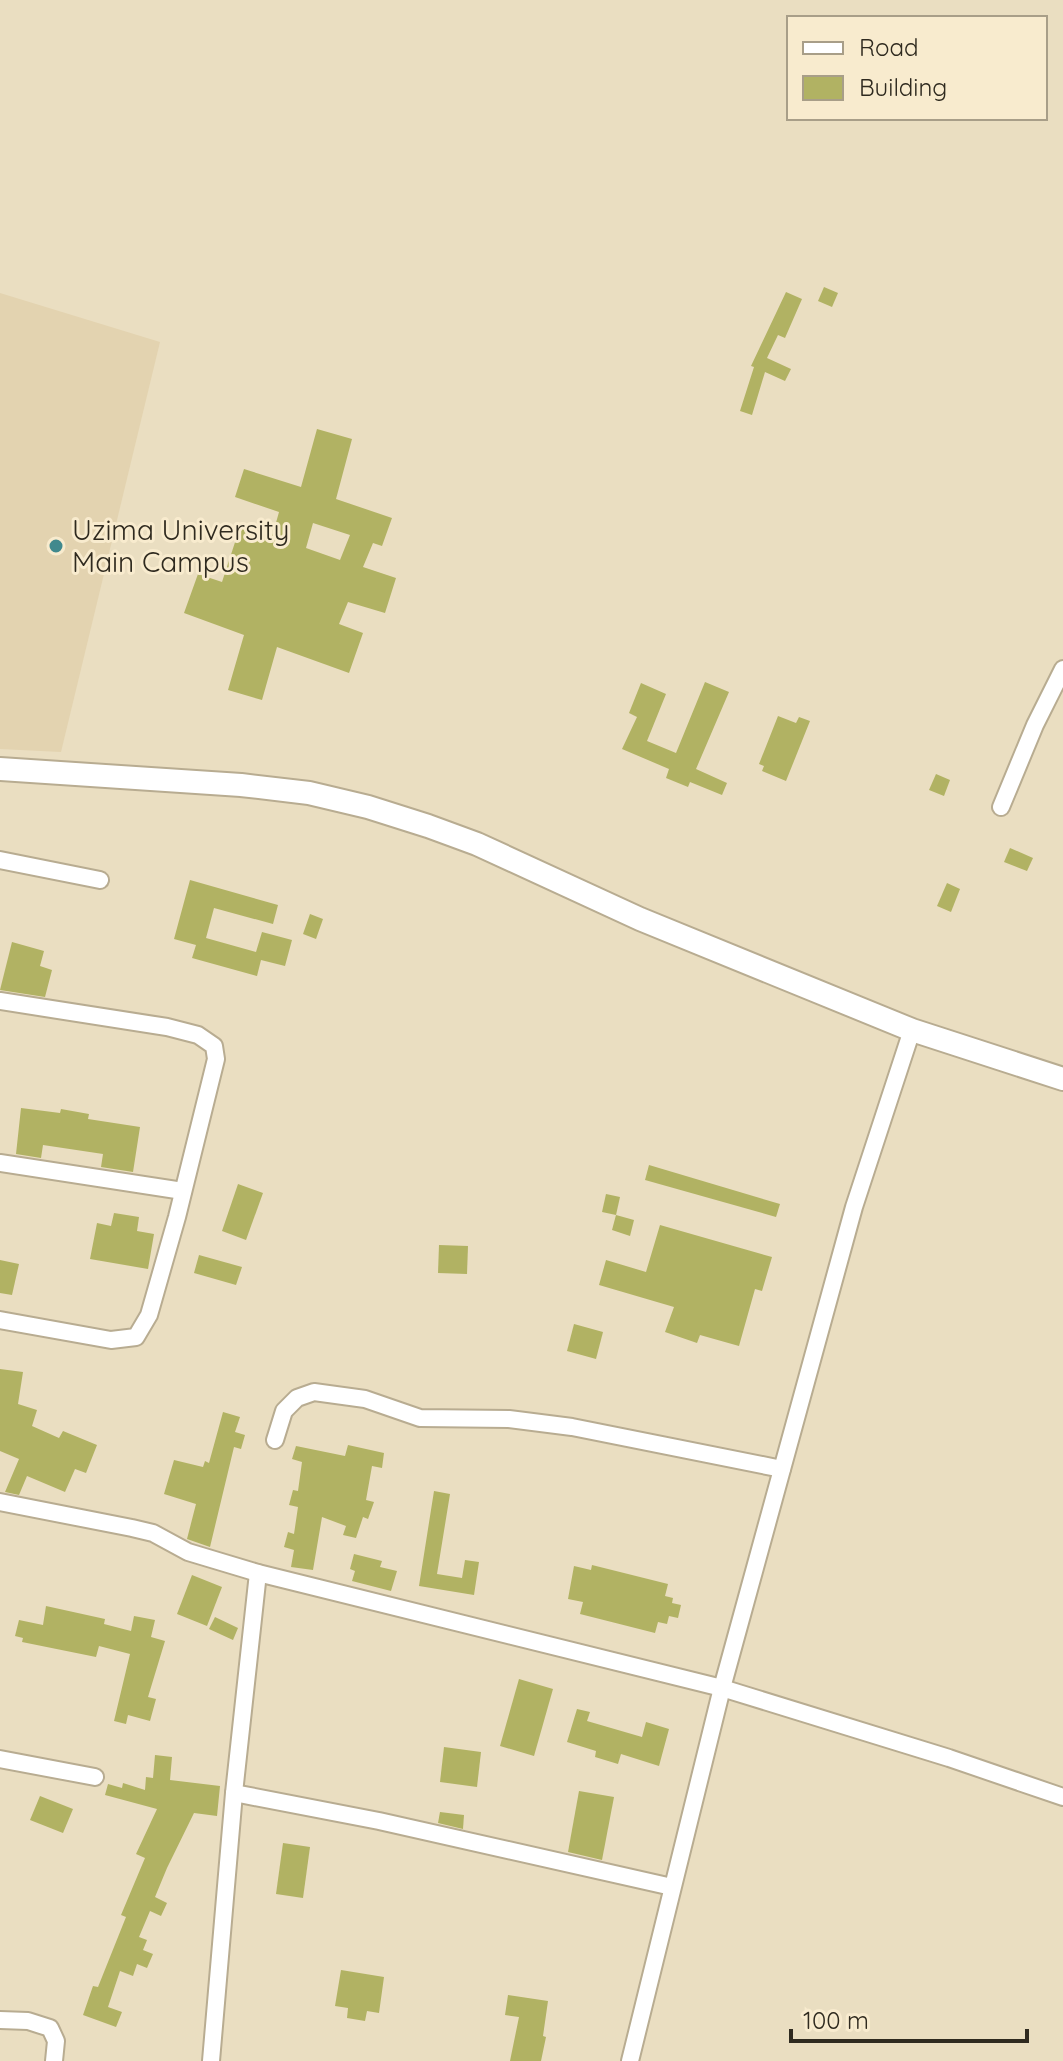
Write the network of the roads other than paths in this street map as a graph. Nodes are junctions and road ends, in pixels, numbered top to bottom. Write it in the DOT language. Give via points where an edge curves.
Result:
graph roads {
  1 [pos="1063,669"];
  2 [pos="0,769"];
  3 [pos="1001,807"];
  4 [pos="0,860"];
  5 [pos="100,880"];
  6 [pos="0,1001"];
  7 [pos="912,1030"];
  8 [pos="1063,1079"];
  9 [pos="0,1163"];
  10 [pos="183,1191"];
  11 [pos="0,1320"];
  12 [pos="275,1440"];
  13 [pos="782,1469"];
  14 [pos="0,1502"];
  15 [pos="258,1573"];
  16 [pos="722,1688"];
  17 [pos="0,1759"];
  18 [pos="95,1777"];
  19 [pos="234,1793"];
  20 [pos="1063,1797"];
  21 [pos="672,1887"];
  22 [pos="0,2020"];
  23 [pos="54,2061"];
  24 [pos="211,2061"];
  25 [pos="630,2061"];
  1 -- 3 [label="street"];
  2 -- 7 [label="main road" via="241,785 368,807 477,844 640,919"];
  4 -- 5 [label="street"];
  6 -- 10 [label="street" via="167,1027 198,1035 214,1046 216,1059"];
  7 -- 8 [label="main road"];
  7 -- 13 [label="street" via="854,1207"];
  9 -- 10 [label="street"];
  10 -- 11 [label="street" via="149,1315 136,1337 111,1340"];
  12 -- 13 [label="street" via="284,1411 297,1398 314,1392 365,1399 420,1418 509,1419 572,1427"];
  13 -- 16 [label="street"];
  14 -- 15 [label="street" via="142,1530 188,1552"];
  15 -- 16 [label="street"];
  15 -- 19 [label="street"];
  16 -- 20 [label="street"];
  16 -- 21 [label="street"];
  17 -- 18 [label="street"];
  19 -- 21 [label="street"];
  19 -- 24 [label="street"];
  21 -- 25 [label="street"];
  22 -- 23 [label="street" via="50,2028 56,2041"];
}
